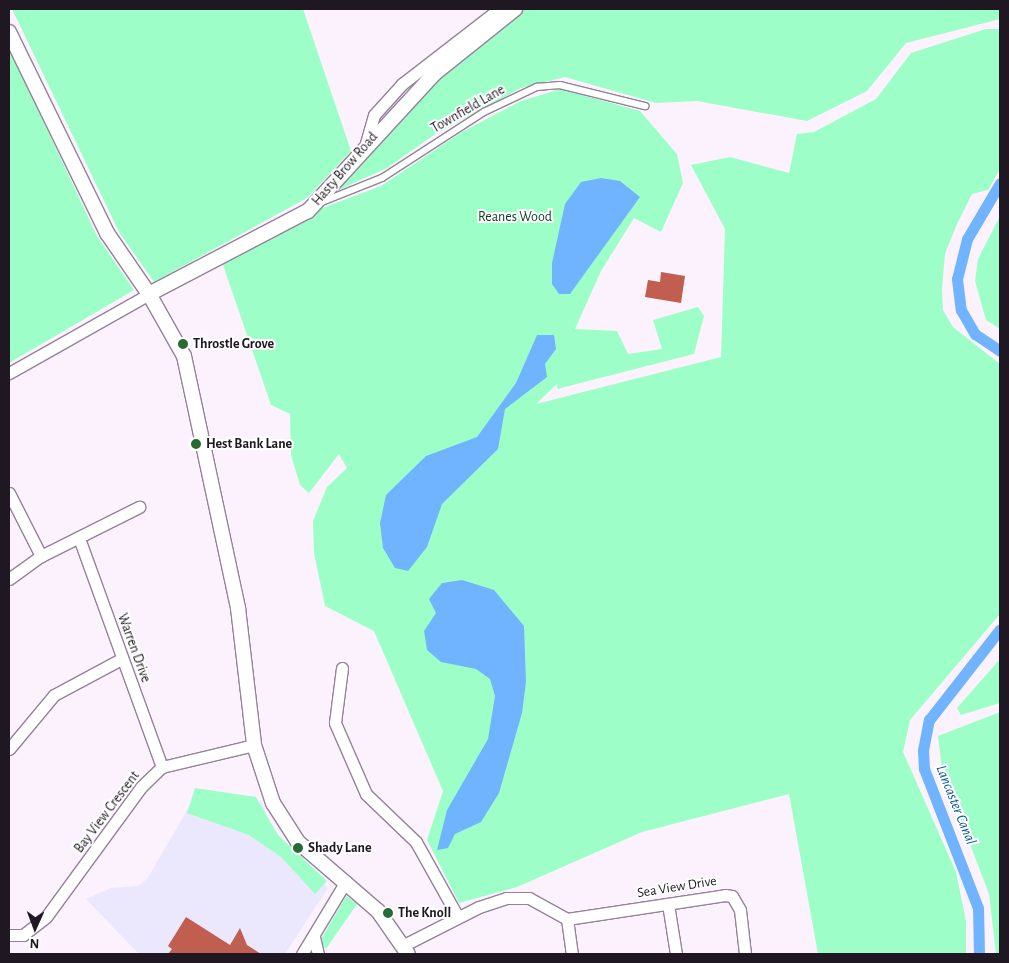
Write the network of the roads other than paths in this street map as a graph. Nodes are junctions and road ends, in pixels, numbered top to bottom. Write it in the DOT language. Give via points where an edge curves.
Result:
graph roads {
  1 [pos="499,9"];
  2 [pos="515,9"];
  3 [pos="9,32"];
  4 [pos="645,106"];
  5 [pos="366,143"];
  6 [pos="314,205"];
  7 [pos="149,294"];
  8 [pos="9,373"];
  9 [pos="9,493"];
  10 [pos="139,508"];
  11 [pos="79,538"];
  12 [pos="41,556"];
  13 [pos="9,580"];
  14 [pos="121,659"];
  15 [pos="342,668"];
  16 [pos="254,745"];
  17 [pos="9,749"];
  18 [pos="162,767"];
  19 [pos="346,881"];
  20 [pos="668,904"];
  21 [pos="458,917"];
  22 [pos="566,919"];
  23 [pos="9,936"];
  24 [pos="314,937"];
  25 [pos="406,950"];
  26 [pos="302,954"];
  27 [pos="318,954"];
  28 [pos="572,954"];
  29 [pos="676,954"];
  30 [pos="745,954"];
  1 -- 5 [label="street" via="402,84 374,115"];
  2 -- 5 [label="street, Hasty Brow Road" via="434,74"];
  3 -- 7 [label="street" via="107,234"];
  4 -- 6 [label="lane, Townfield Lane" via="560,84 537,87 484,112 382,178"];
  5 -- 6 [label="street, Hasty Brow Road"];
  6 -- 7 [label="street, Hasty Brow Road"];
  7 -- 8 [label="street"];
  7 -- 16 [label="street" via="184,356 201,423 238,608"];
  9 -- 12 [label="street"];
  10 -- 11 [label="street"];
  11 -- 12 [label="street"];
  11 -- 14 [label="street, Warren Drive"];
  12 -- 13 [label="street"];
  14 -- 17 [label="street" via="54,695"];
  14 -- 18 [label="street, Warren Drive"];
  15 -- 21 [label="street" via="335,723 366,794 416,842"];
  16 -- 18 [label="street"];
  16 -- 19 [label="street" via="273,803 298,842"];
  18 -- 23 [label="street, Bay View Crescent" via="141,787 46,918 23,935"];
  19 -- 24 [label="street"];
  19 -- 25 [label="street" via="378,911"];
  20 -- 22 [label="street, Sea View Drive"];
  20 -- 29 [label="street"];
  20 -- 30 [label="street, Sea View Drive" via="732,896 740,910"];
  21 -- 22 [label="street" via="520,897"];
  21 -- 25 [label="street"];
  22 -- 28 [label="street"];
  24 -- 26 [label="street"];
  24 -- 27 [label="street"];
}
